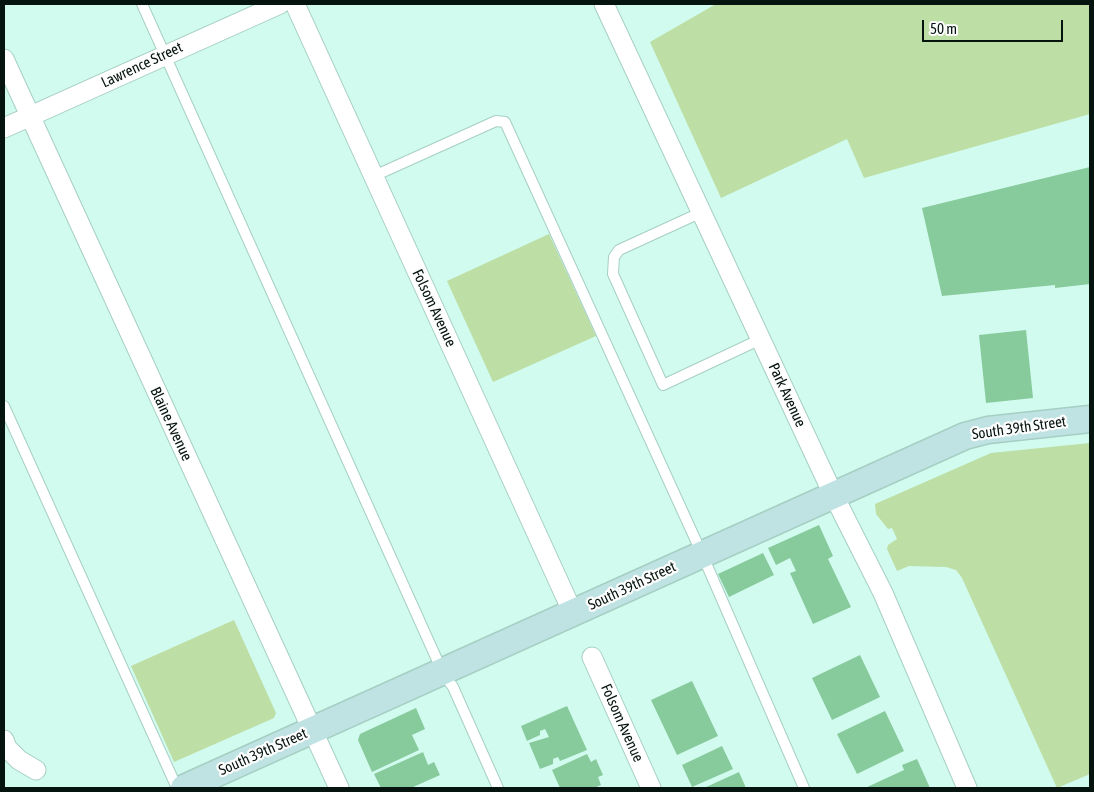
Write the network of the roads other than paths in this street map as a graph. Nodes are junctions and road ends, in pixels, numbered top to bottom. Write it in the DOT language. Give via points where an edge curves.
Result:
graph roads {
  1 [pos="142,4"];
  2 [pos="280,4"];
  3 [pos="295,4"];
  4 [pos="604,4"];
  5 [pos="165,54"];
  6 [pos="4,59"];
  7 [pos="30,117"];
  8 [pos="4,128"];
  9 [pos="374,176"];
  10 [pos="702,212"];
  11 [pos="761,340"];
  12 [pos="4,406"];
  13 [pos="1090,419"];
  14 [pos="833,494"];
  15 [pos="702,554"];
  16 [pos="573,613"];
  17 [pos="592,657"];
  18 [pos="443,673"];
  19 [pos="312,730"];
  20 [pos="4,740"];
  21 [pos="36,770"];
  22 [pos="177,788"];
  23 [pos="184,788"];
  24 [pos="339,788"];
  25 [pos="498,788"];
  26 [pos="651,788"];
  27 [pos="804,788"];
  28 [pos="967,788"];
  1 -- 5 [label="lane"];
  2 -- 5 [label="street, Lawrence Street"];
  3 -- 9 [label="street, Folsom Avenue"];
  4 -- 10 [label="street, Park Avenue"];
  5 -- 7 [label="street, Lawrence Street"];
  5 -- 18 [label="lane"];
  6 -- 7 [label="street, Blaine Avenue"];
  7 -- 8 [label="street, Lawrence Street"];
  7 -- 19 [label="street, Blaine Avenue"];
  9 -- 15 [label="lane" via="496,121 505,122"];
  9 -- 16 [label="street, Folsom Avenue"];
  10 -- 11 [label="street, Park Avenue"];
  10 -- 11 [label="lane" via="619,250 614,257 613,274 663,385"];
  11 -- 14 [label="street, Park Avenue"];
  12 -- 22 [label="lane"];
  13 -- 14 [label="street, South 39th Street" via="988,430 965,436"];
  14 -- 15 [label="street, South 39th Street"];
  14 -- 28 [label="street, Park Avenue" via="883,593"];
  15 -- 16 [label="street, South 39th Street"];
  15 -- 27 [label="lane"];
  16 -- 18 [label="street, South 39th Street"];
  17 -- 26 [label="street, Folsom Avenue"];
  18 -- 19 [label="street, South 39th Street"];
  18 -- 25 [label="lane" via="453,687"];
  19 -- 23 [label="street, South 39th Street"];
  19 -- 24 [label="street, Blaine Avenue"];
  20 -- 21 [label="street" via="19,760"];
}
